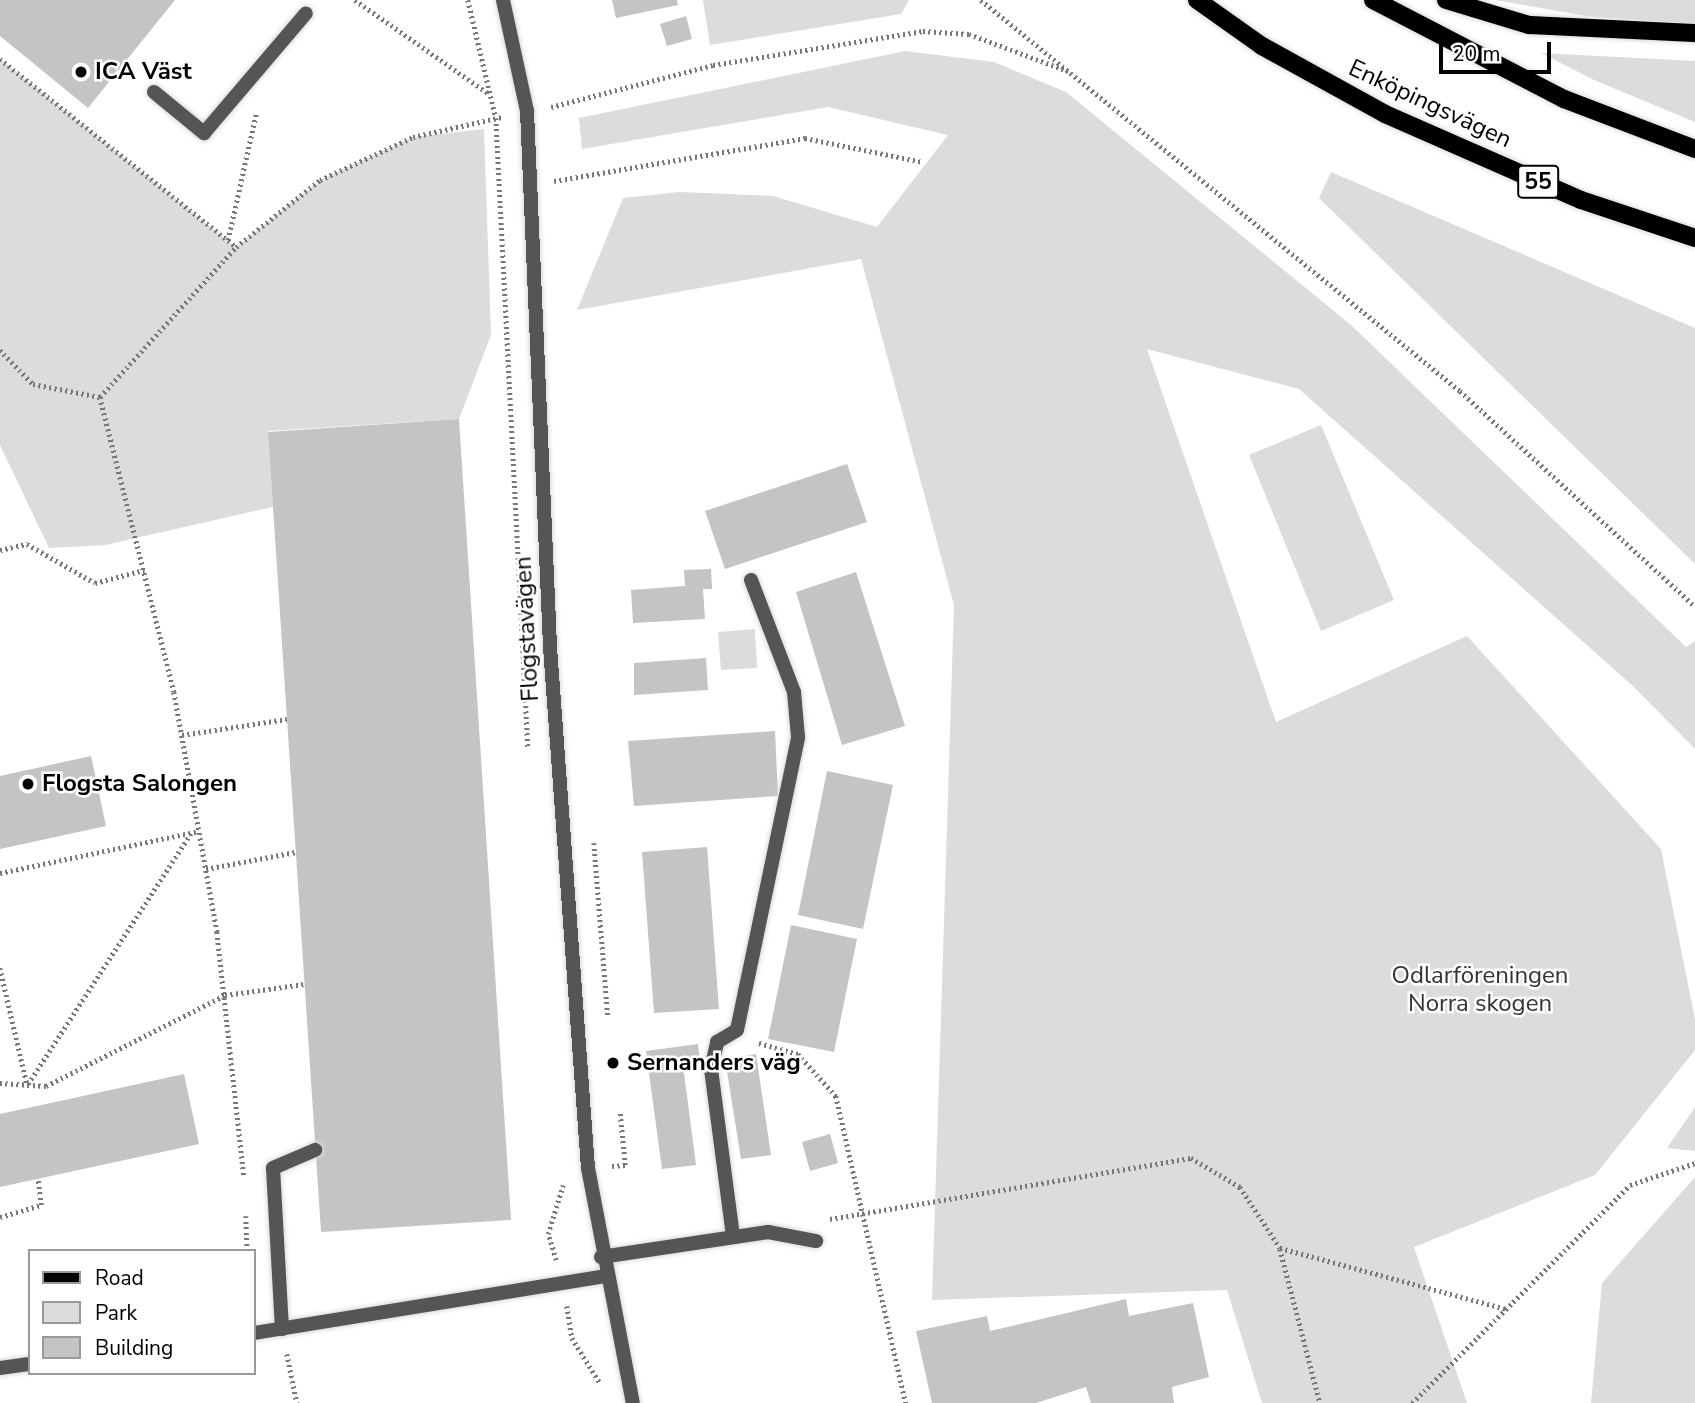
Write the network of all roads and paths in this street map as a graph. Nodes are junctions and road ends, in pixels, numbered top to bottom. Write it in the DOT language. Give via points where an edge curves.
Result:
graph roads {
  1 [pos="355,0"];
  2 [pos="503,0"];
  3 [pos="981,0"];
  4 [pos="1197,0"];
  5 [pos="1373,0"];
  6 [pos="1446,0"];
  7 [pos="306,13"];
  8 [pos="1695,33"];
  9 [pos="0,59"];
  10 [pos="264,62"];
  11 [pos="1068,71"];
  12 [pos="154,92"];
  13 [pos="490,95"];
  14 [pos="527,111"];
  15 [pos="1695,149"];
  16 [pos="923,162"];
  17 [pos="529,180"];
  18 [pos="1695,238"];
  19 [pos="228,240"];
  20 [pos="236,247"];
  21 [pos="0,350"];
  22 [pos="100,397"];
  23 [pos="0,550"];
  24 [pos="144,570"];
  25 [pos="751,580"];
  26 [pos="1695,606"];
  27 [pos="287,719"];
  28 [pos="182,735"];
  29 [pos="199,831"];
  30 [pos="191,833"];
  31 [pos="295,852"];
  32 [pos="206,869"];
  33 [pos="0,873"];
  34 [pos="0,968"];
  35 [pos="304,984"];
  36 [pos="225,996"];
  37 [pos="737,1030"];
  38 [pos="0,1083"];
  39 [pos="27,1085"];
  40 [pos="315,1150"];
  41 [pos="1695,1163"];
  42 [pos="38,1179"];
  43 [pos="246,1190"];
  44 [pos="246,1202"];
  45 [pos="859,1214"];
  46 [pos="0,1217"];
  47 [pos="823,1221"];
  48 [pos="733,1237"];
  49 [pos="816,1241"];
  50 [pos="1280,1248"];
  51 [pos="247,1249"];
  52 [pos="601,1257"];
  53 [pos="604,1276"];
  54 [pos="1506,1309"];
  55 [pos="282,1329"];
  56 [pos="256,1334"];
  57 [pos="28,1364"];
  58 [pos="0,1368"];
  59 [pos="297,1403"];
  60 [pos="633,1403"];
  61 [pos="906,1403"];
  62 [pos="1320,1403"];
  63 [pos="1412,1403"];
  1 -- 13 [label="path"];
  2 -- 14 [label="street, Flogstavägen"];
  3 -- 11 [label="path"];
  4 -- 18 [label="main road, Enköpingsvägen / 55" via="1262,46 1385,114 1581,200"];
  5 -- 15 [label="main road" via="1564,99"];
  6 -- 8 [label="main road" via="1529,25"];
  7 -- 10 [label="street"];
  9 -- 19 [label="path"];
  10 -- 12 [label="street" via="204,133"];
  10 -- 19 [label="path"];
  11 -- 14 [label="path" via="969,34 923,31 713,65"];
  11 -- 26 [label="path" via="1460,391"];
  14 -- 17 [label="street, Flogstavägen"];
  14 -- 20 [label="path" via="401,142 320,180"];
  16 -- 17 [label="path" via="805,138"];
  17 -- 52 [label="street, Flogstavägen" via="551,660 587,1168"];
  19 -- 20 [label="path"];
  20 -- 22 [label="path"];
  21 -- 22 [label="path" via="33,384"];
  22 -- 24 [label="path"];
  23 -- 24 [label="path" via="27,544 95,583"];
  24 -- 28 [label="path"];
  25 -- 37 [label="street" via="794,692 798,737"];
  27 -- 28 [label="path"];
  28 -- 29 [label="path"];
  29 -- 30 [label="path"];
  29 -- 32 [label="path"];
  30 -- 33 [label="path"];
  30 -- 39 [label="path"];
  31 -- 32 [label="path"];
  32 -- 36 [label="path"];
  34 -- 39 [label="path"];
  35 -- 36 [label="path"];
  36 -- 39 [label="path" via="46,1086"];
  36 -- 43 [label="path"];
  37 -- 45 [label="path" via="798,1054 836,1096"];
  37 -- 48 [label="street" via="717,1042 711,1069"];
  38 -- 39 [label="path"];
  40 -- 55 [label="street" via="273,1168"];
  41 -- 54 [label="path" via="1630,1185"];
  42 -- 46 [label="path" via="41,1205"];
  44 -- 51 [label="path"];
  45 -- 47 [label="path"];
  45 -- 50 [label="path" via="1191,1158 1240,1187"];
  45 -- 61 [label="path"];
  48 -- 49 [label="street" via="768,1232"];
  48 -- 52 [label="street"];
  50 -- 54 [label="path"];
  50 -- 62 [label="path"];
  52 -- 53 [label="street, Flogstavägen"];
  53 -- 55 [label="street"];
  53 -- 60 [label="street, Flogstavägen"];
  54 -- 63 [label="path"];
  55 -- 56 [label="street"];
  55 -- 59 [label="path"];
  57 -- 58 [label="street"];
}
